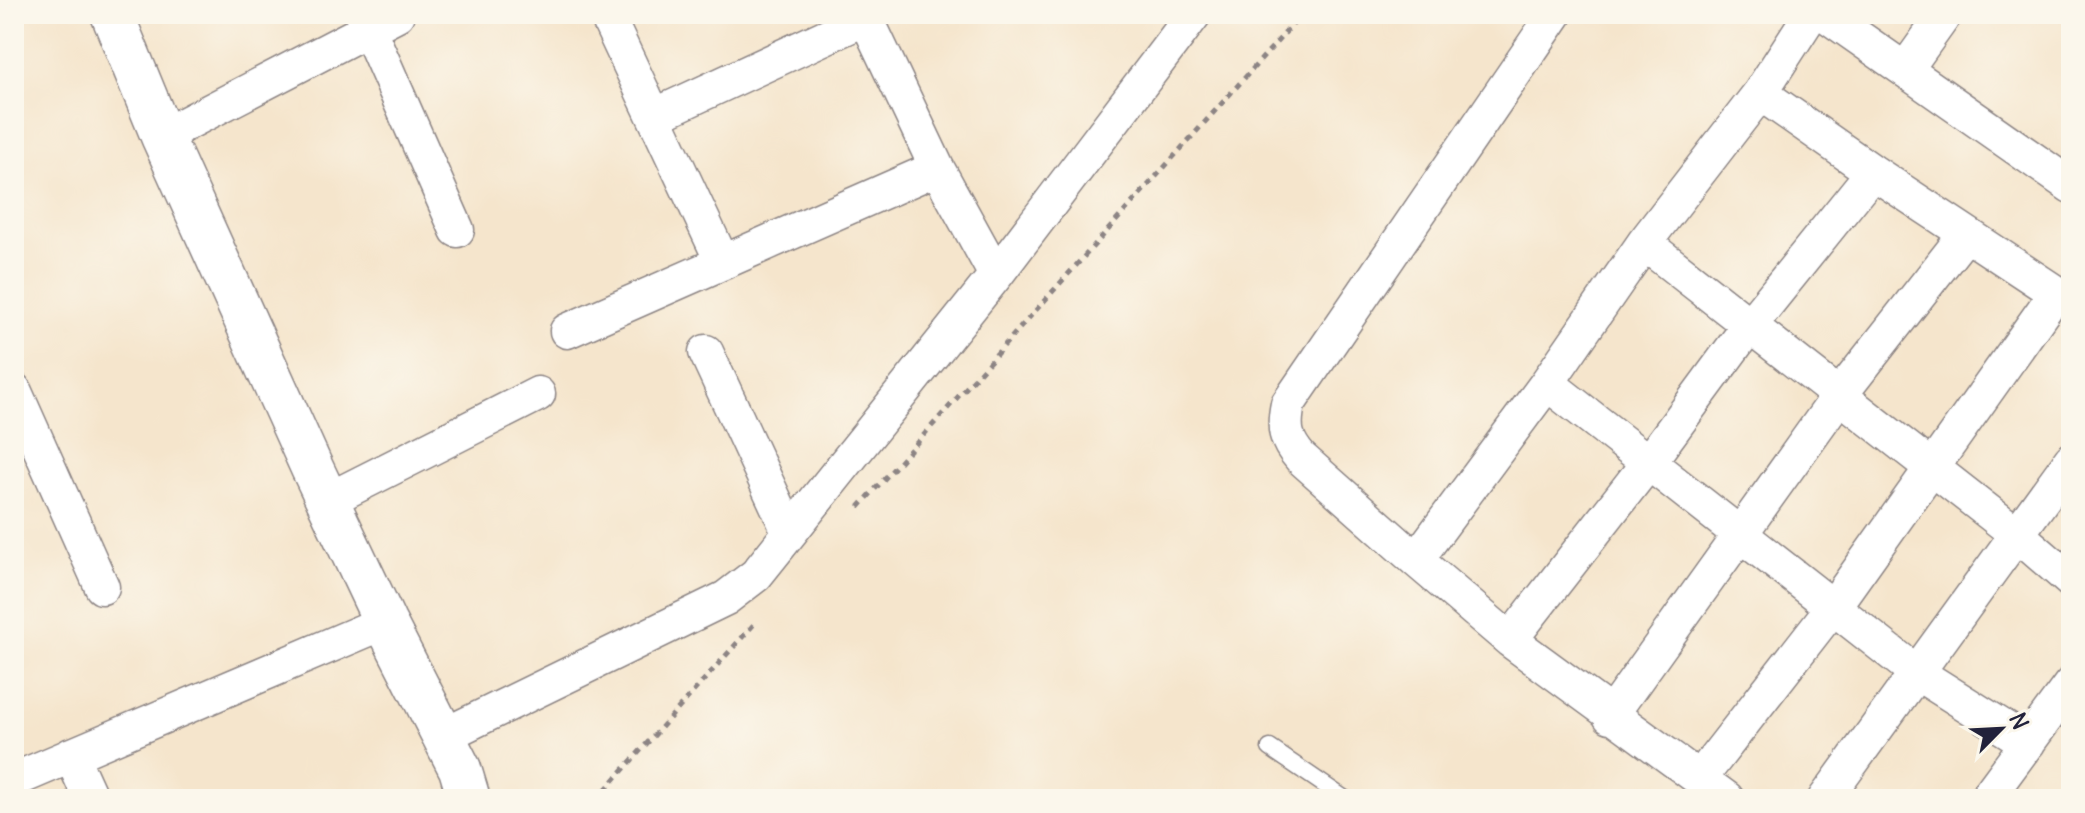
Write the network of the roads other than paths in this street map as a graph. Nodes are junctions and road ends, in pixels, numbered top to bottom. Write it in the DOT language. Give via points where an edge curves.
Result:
graph roads {
  1 [pos="112,14"];
  2 [pos="606,14"];
  3 [pos="1194,14"];
  4 [pos="1555,14"];
  5 [pos="1811,14"];
  6 [pos="1825,14"];
  7 [pos="1945,14"];
  8 [pos="866,16"];
  9 [pos="376,19"];
  10 [pos="1905,70"];
  11 [pos="1760,93"];
  12 [pos="654,116"];
  13 [pos="162,136"];
  14 [pos="937,168"];
  15 [pos="1873,172"];
  16 [pos="2071,186"];
  17 [pos="457,230"];
  18 [pos="1966,234"];
  19 [pos="1644,243"];
  20 [pos="722,261"];
  21 [pos="996,275"];
  22 [pos="2064,298"];
  23 [pos="1749,326"];
  24 [pos="567,331"];
  25 [pos="706,352"];
  26 [pos="1547,383"];
  27 [pos="14,390"];
  28 [pos="538,394"];
  29 [pos="1839,396"];
  30 [pos="2071,460"];
  31 [pos="1648,463"];
  32 [pos="1932,470"];
  33 [pos="328,500"];
  34 [pos="789,531"];
  35 [pos="2018,535"];
  36 [pos="1739,536"];
  37 [pos="1416,560"];
  38 [pos="2071,581"];
  39 [pos="102,587"];
  40 [pos="1833,607"];
  41 [pos="385,622"];
  42 [pos="1510,640"];
  43 [pos="1917,673"];
  44 [pos="2071,684"];
  45 [pos="1610,716"];
  46 [pos="443,736"];
  47 [pos="2028,743"];
  48 [pos="1270,748"];
  49 [pos="71,755"];
  50 [pos="1700,778"];
  51 [pos="14,780"];
  52 [pos="91,799"];
  53 [pos="469,799"];
  54 [pos="1345,799"];
  55 [pos="1727,799"];
  56 [pos="1825,799"];
  57 [pos="1986,799"];
  1 -- 13 [label="street"];
  2 -- 12 [label="street"];
  3 -- 21 [label="street"];
  4 -- 37 [label="street" via="1288,404 1288,443"];
  5 -- 11 [label="street"];
  6 -- 10 [label="street"];
  7 -- 10 [label="street"];
  8 -- 12 [label="street"];
  8 -- 14 [label="street"];
  9 -- 13 [label="street"];
  9 -- 17 [label="street"];
  10 -- 16 [label="street"];
  11 -- 15 [label="street"];
  11 -- 19 [label="street"];
  12 -- 20 [label="street"];
  13 -- 33 [label="street"];
  14 -- 20 [label="street"];
  14 -- 21 [label="street"];
  15 -- 18 [label="street"];
  15 -- 23 [label="street"];
  18 -- 22 [label="street"];
  18 -- 29 [label="street"];
  19 -- 23 [label="street"];
  19 -- 26 [label="street"];
  20 -- 24 [label="street"];
  21 -- 34 [label="street"];
  22 -- 32 [label="street"];
  23 -- 29 [label="street"];
  23 -- 31 [label="street"];
  25 -- 34 [label="street"];
  26 -- 31 [label="street"];
  26 -- 37 [label="street"];
  27 -- 39 [label="street"];
  28 -- 33 [label="street"];
  29 -- 32 [label="street"];
  29 -- 36 [label="street"];
  30 -- 35 [label="street"];
  31 -- 36 [label="street"];
  31 -- 42 [label="street"];
  32 -- 35 [label="street"];
  32 -- 40 [label="street"];
  33 -- 41 [label="street"];
  34 -- 46 [label="street" via="756,575 726,598"];
  35 -- 38 [label="street"];
  35 -- 43 [label="street"];
  36 -- 40 [label="street"];
  36 -- 45 [label="street"];
  37 -- 42 [label="street"];
  40 -- 43 [label="street"];
  40 -- 50 [label="street"];
  41 -- 46 [label="street"];
  41 -- 49 [label="street"];
  42 -- 45 [label="street"];
  43 -- 47 [label="street"];
  43 -- 56 [label="street"];
  44 -- 47 [label="street"];
  45 -- 50 [label="street"];
  46 -- 53 [label="street"];
  47 -- 57 [label="street"];
  48 -- 54 [label="lane"];
  49 -- 51 [label="street"];
  49 -- 52 [label="street"];
  50 -- 55 [label="street"];
}
